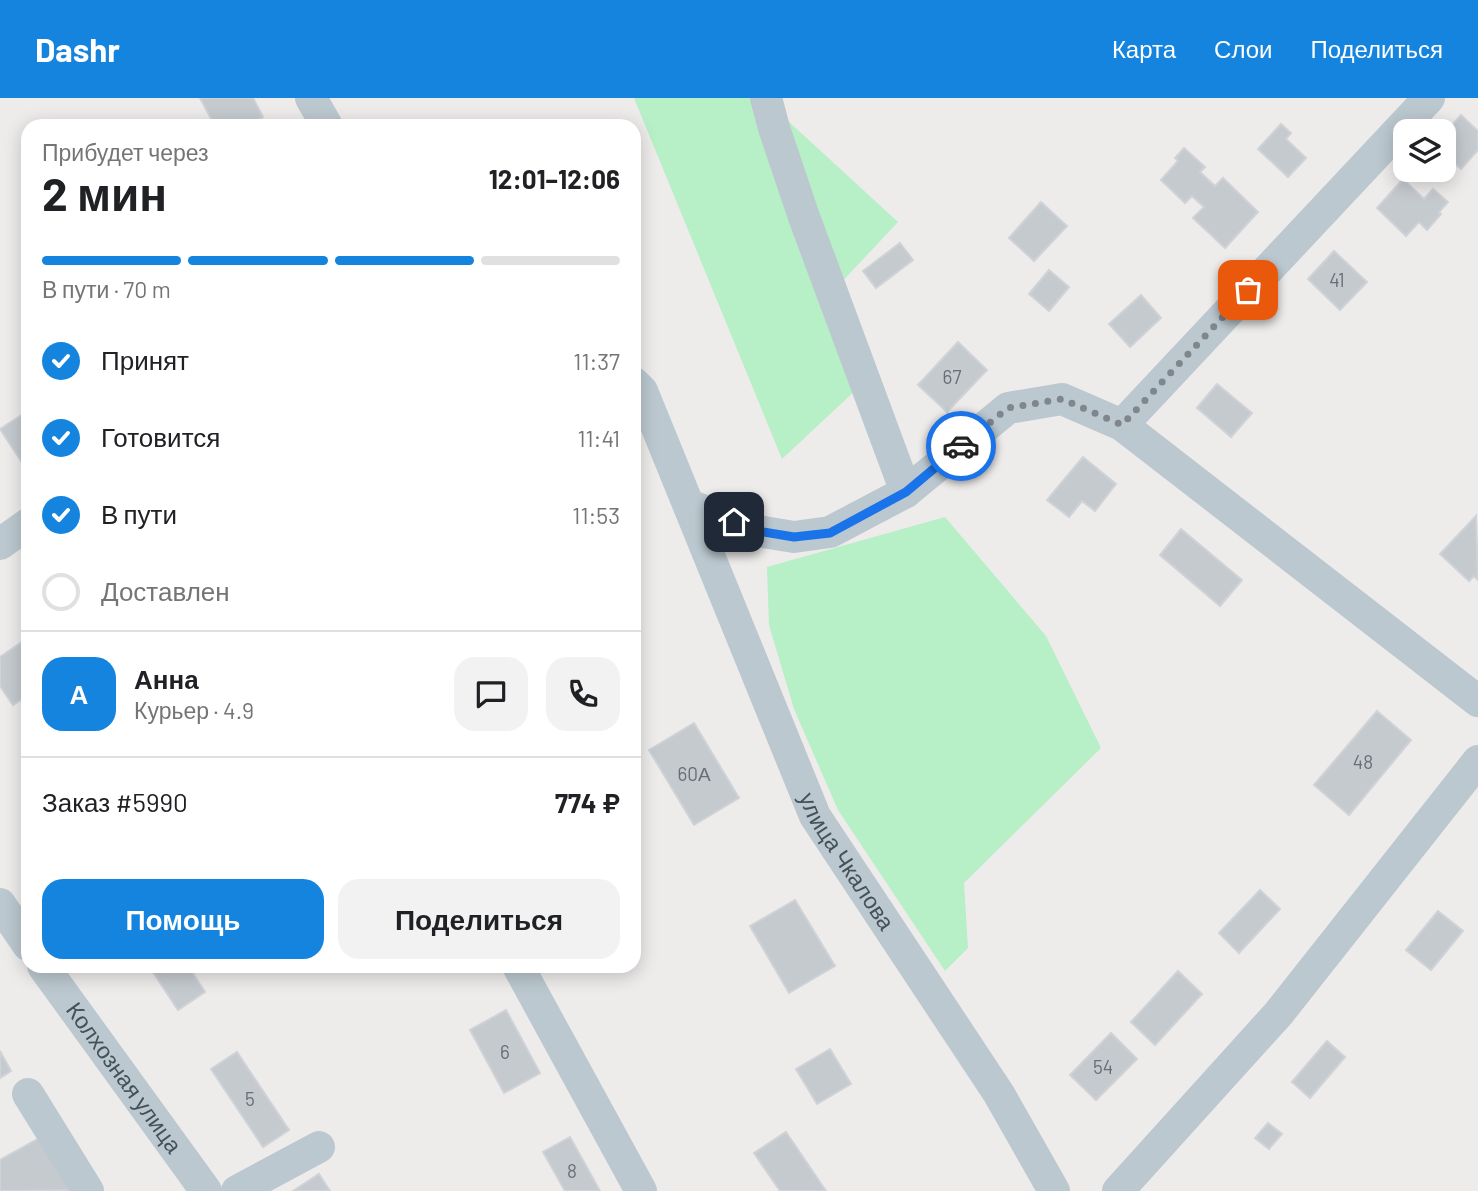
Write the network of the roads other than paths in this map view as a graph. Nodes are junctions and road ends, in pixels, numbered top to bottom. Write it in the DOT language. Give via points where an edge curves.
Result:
graph roads {
  1 [pos="311,98"];
  2 [pos="766,98"];
  3 [pos="1429,98"];
  4 [pos="323,119"];
  5 [pos="641,390"];
  6 [pos="1122,425"];
  7 [pos="906,492"];
  8 [pos="689,505"];
  9 [pos="21,529"];
  10 [pos="0,544"];
  11 [pos="1478,701"];
  12 [pos="1478,761"];
  13 [pos="0,904"];
  14 [pos="21,934"];
  15 [pos="48,973"];
  16 [pos="522,973"];
  17 [pos="27,1094"];
  18 [pos="319,1147"];
  19 [pos="88,1191"];
  20 [pos="206,1191"];
  21 [pos="237,1191"];
  22 [pos="640,1191"];
  23 [pos="1054,1191"];
  24 [pos="1118,1191"];
  1 -- 4 [label="street"];
  2 -- 7 [label="street" via="804,217"];
  3 -- 6 [label="street"];
  5 -- 8 [label="street, улица Чкалова"];
  6 -- 7 [label="street" via="1062,399 1008,408"];
  6 -- 11 [label="street"];
  7 -- 8 [label="street" via="830,533 794,537 757,531"];
  8 -- 23 [label="street, улица Чкалова" via="816,816 999,1094"];
  9 -- 10 [label="street"];
  12 -- 24 [label="street" via="1279,1013"];
  13 -- 14 [label="street"];
  15 -- 20 [label="street, Колхозная улица"];
  16 -- 22 [label="street"];
  17 -- 19 [label="street"];
  18 -- 21 [label="street"];
}
